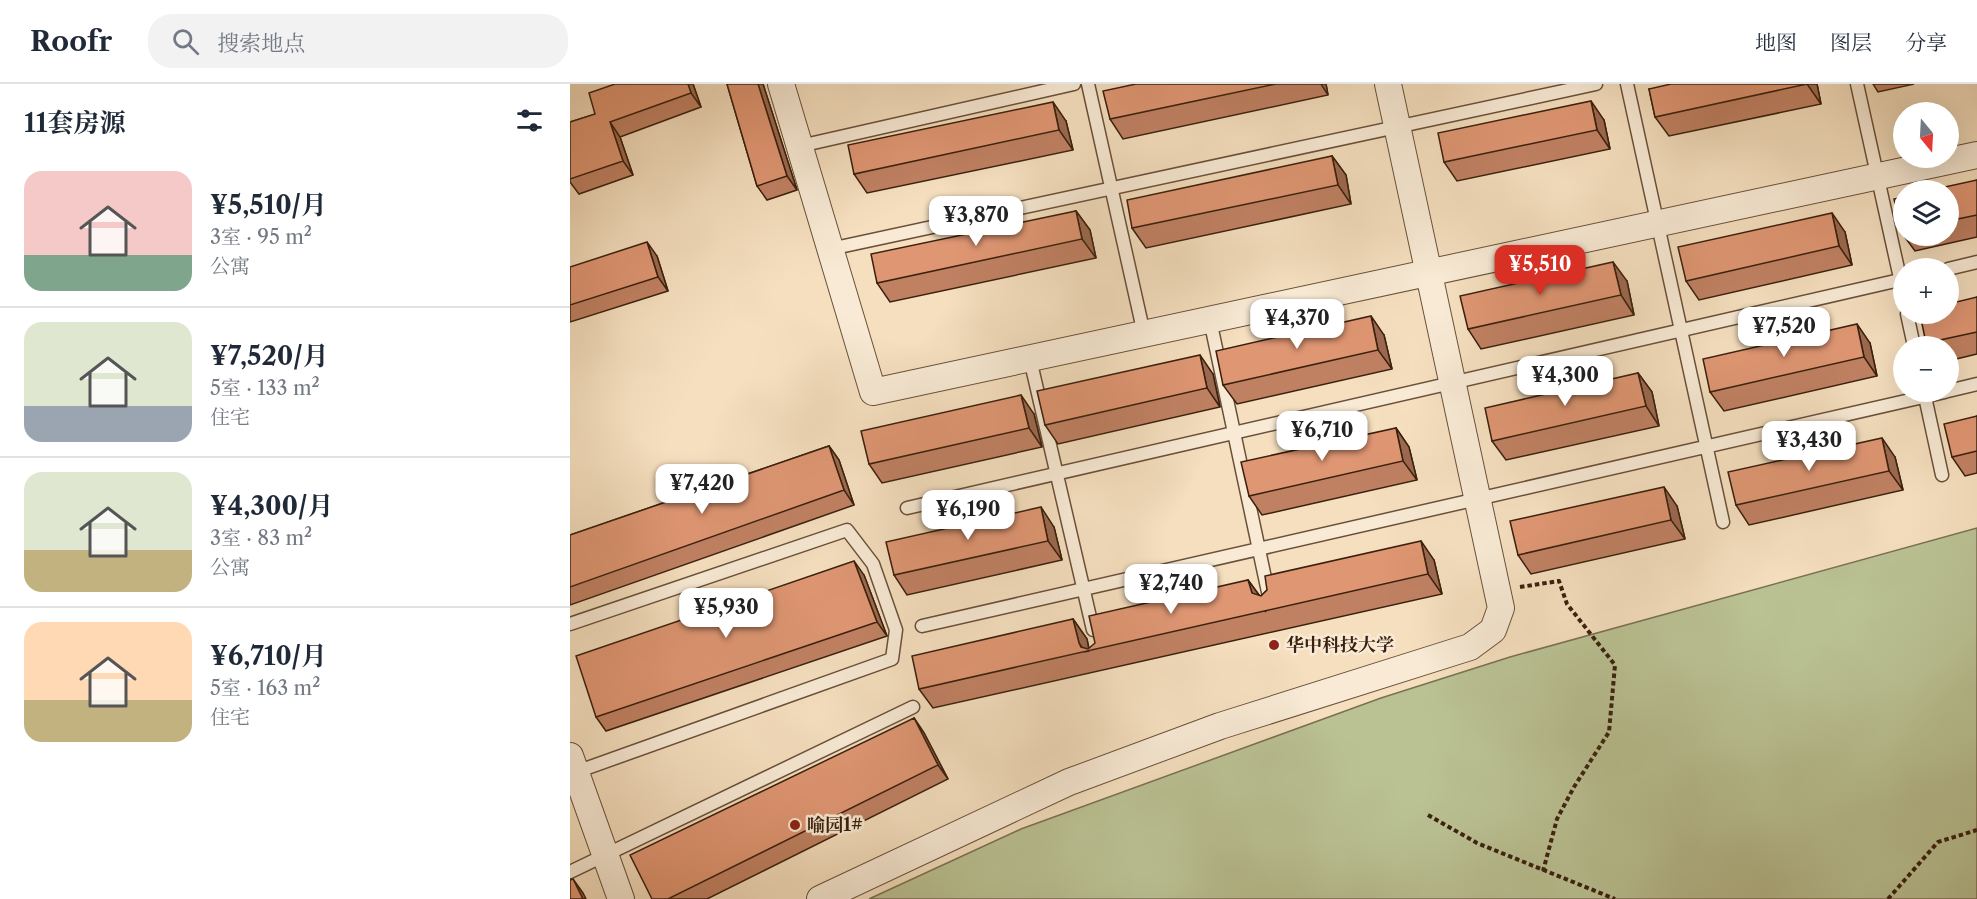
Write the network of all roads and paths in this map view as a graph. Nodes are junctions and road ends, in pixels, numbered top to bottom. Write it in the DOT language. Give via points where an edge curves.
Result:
graph roads {
  1 [pos="781,84"];
  2 [pos="1074,84"];
  3 [pos="1089,84"];
  4 [pos="1388,84"];
  5 [pos="1596,84"];
  6 [pos="1627,84"];
  7 [pos="1857,84"];
  8 [pos="1397,127"];
  9 [pos="800,146"];
  10 [pos="1977,155"];
  11 [pos="1877,177"];
  12 [pos="1112,188"];
  13 [pos="1658,224"];
  14 [pos="830,249"];
  15 [pos="1897,258"];
  16 [pos="1977,262"];
  17 [pos="1959,266"];
  18 [pos="1428,273"];
  19 [pos="1893,282"];
  20 [pos="1210,320"];
  21 [pos="1681,330"];
  22 [pos="1144,334"];
  23 [pos="1030,359"];
  24 [pos="1452,383"];
  25 [pos="1977,384"];
  26 [pos="1959,388"];
  27 [pos="1893,402"];
  28 [pos="1927,402"];
  29 [pos="1234,433"];
  30 [pos="1707,446"];
  31 [pos="1057,474"];
  32 [pos="1942,475"];
  33 [pos="1477,499"];
  34 [pos="907,508"];
  35 [pos="1723,522"];
  36 [pos="1259,549"];
  37 [pos="1083,589"];
  38 [pos="1497,591"];
  39 [pos="1272,608"];
  40 [pos="570,624"];
  41 [pos="922,626"];
  42 [pos="1095,640"];
  43 [pos="913,707"];
  44 [pos="572,768"];
  45 [pos="1428,814"];
  46 [pos="1977,830"];
  47 [pos="606,856"];
  48 [pos="1543,871"];
  49 [pos="570,872"];
  50 [pos="621,899"];
  51 [pos="820,899"];
  52 [pos="1615,899"];
  53 [pos="1888,899"];
  1 -- 9 [label="street"];
  2 -- 9 [label="lane"];
  3 -- 12 [label="lane"];
  4 -- 8 [label="street"];
  5 -- 8 [label="lane"];
  6 -- 13 [label="lane"];
  7 -- 11 [label="lane"];
  8 -- 12 [label="lane"];
  8 -- 18 [label="street"];
  9 -- 14 [label="street"];
  10 -- 11 [label="street"];
  11 -- 13 [label="street"];
  11 -- 15 [label="lane"];
  12 -- 14 [label="lane"];
  12 -- 22 [label="lane"];
  13 -- 18 [label="street"];
  13 -- 21 [label="lane"];
  14 -- 23 [label="street" via="873,392"];
  16 -- 17 [label="lane"];
  18 -- 20 [label="street"];
  18 -- 24 [label="street"];
  19 -- 21 [label="lane"];
  20 -- 22 [label="street"];
  20 -- 29 [label="lane"];
  21 -- 24 [label="lane"];
  21 -- 30 [label="lane"];
  22 -- 23 [label="street"];
  23 -- 31 [label="lane"];
  24 -- 29 [label="lane"];
  24 -- 33 [label="street"];
  25 -- 26 [label="lane"];
  27 -- 30 [label="lane"];
  28 -- 32 [label="lane"];
  29 -- 31 [label="lane"];
  29 -- 36 [label="lane"];
  30 -- 33 [label="lane"];
  30 -- 35 [label="lane"];
  31 -- 34 [label="lane"];
  31 -- 37 [label="lane"];
  33 -- 36 [label="lane"];
  33 -- 38 [label="street"];
  36 -- 37 [label="lane"];
  36 -- 39 [label="lane"];
  37 -- 41 [label="lane"];
  37 -- 42 [label="lane"];
  38 -- 48 [label="path" via="1559,581 1567,604 1616,665 1609,732 1557,819"];
  38 -- 51 [label="street" via="1501,608 1492,630 1470,647 1220,726 1069,782"];
  40 -- 44 [label="lane" via="847,530 873,564 896,630 891,659"];
  43 -- 47 [label="lane"];
  44 -- 47 [label="street"];
  45 -- 48 [label="path" via="1477,843"];
  46 -- 53 [label="path" via="1938,842"];
  47 -- 49 [label="lane"];
  47 -- 50 [label="street"];
  48 -- 52 [label="path"];
}
